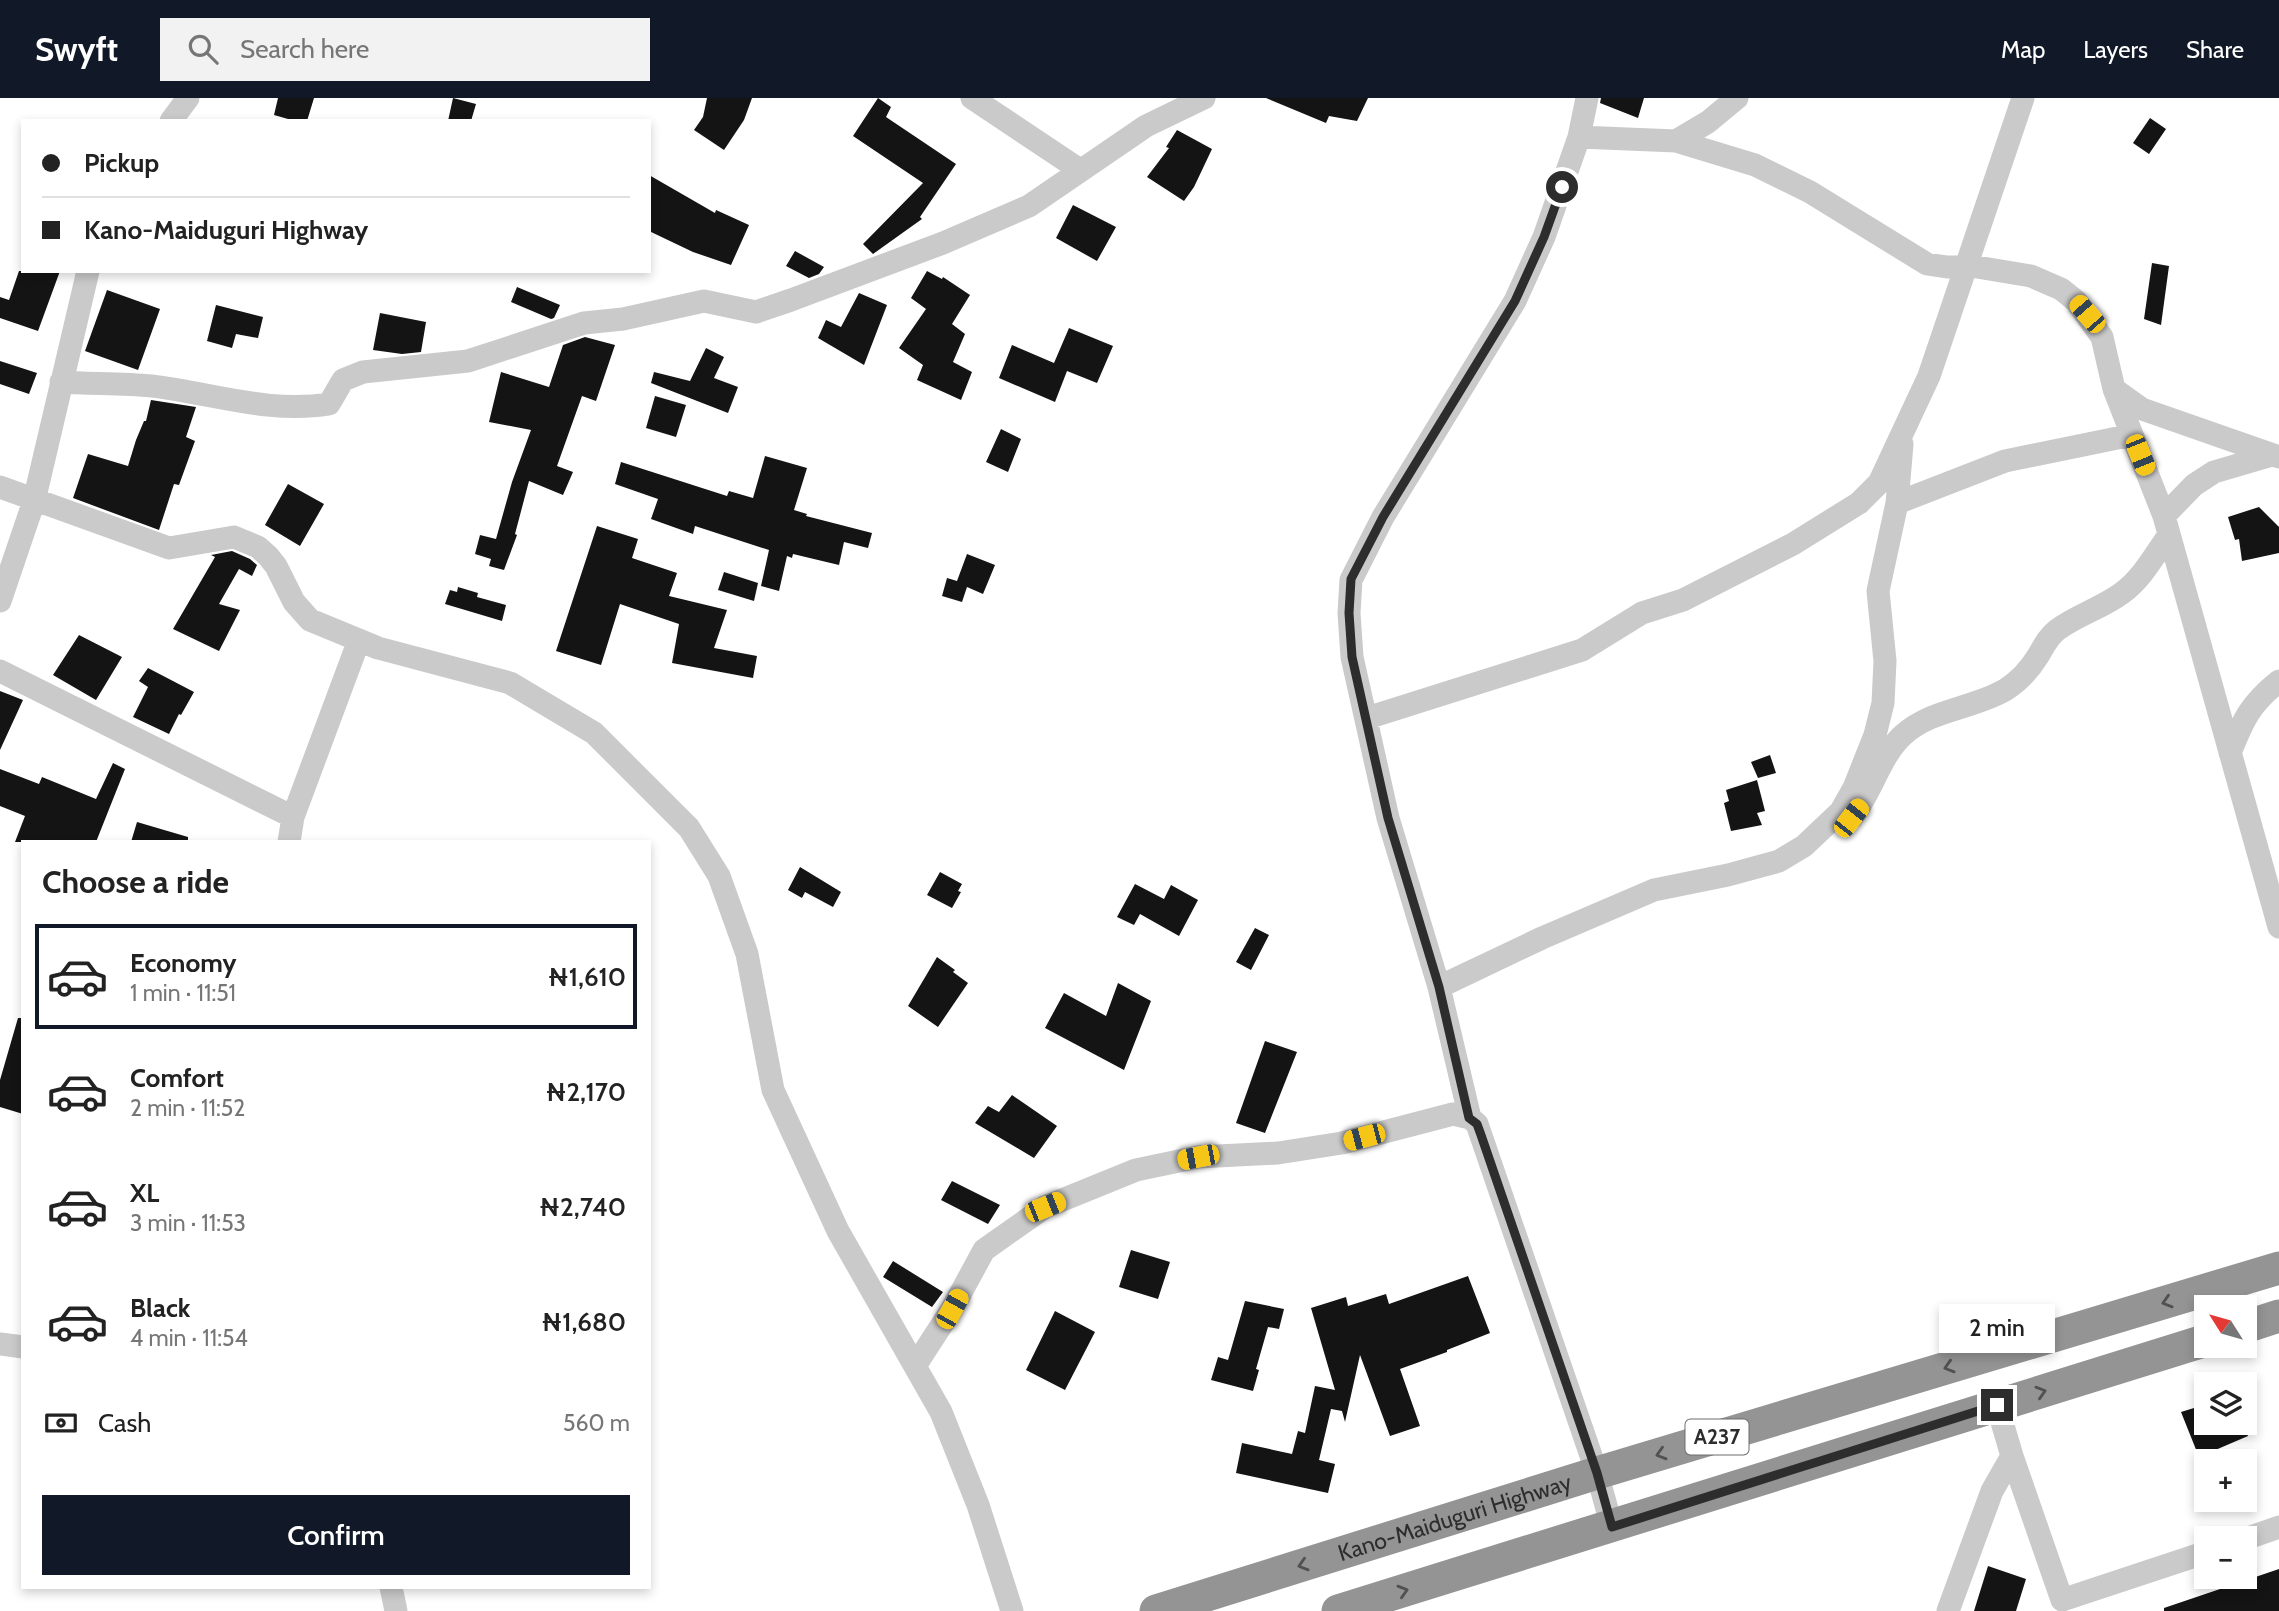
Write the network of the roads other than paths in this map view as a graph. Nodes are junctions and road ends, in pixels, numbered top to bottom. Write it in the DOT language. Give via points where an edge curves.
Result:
graph roads {
  1 [pos="188,98"];
  2 [pos="972,98"];
  3 [pos="1204,98"];
  4 [pos="1587,98"];
  5 [pos="1737,98"];
  6 [pos="2023,98"];
  7 [pos="172,119"];
  8 [pos="1579,137"];
  9 [pos="1676,141"];
  10 [pos="1080,170"];
  11 [pos="1965,267"];
  12 [pos="88,273"];
  13 [pos="61,382"];
  14 [pos="2114,388"];
  15 [pos="1902,433"];
  16 [pos="2132,435"];
  17 [pos="2276,456"];
  18 [pos="0,487"];
  19 [pos="34,501"];
  20 [pos="1897,503"];
  21 [pos="2166,526"];
  22 [pos="0,601"];
  23 [pos="359,640"];
  24 [pos="0,671"];
  25 [pos="2279,681"];
  26 [pos="1367,718"];
  27 [pos="2230,753"];
  28 [pos="293,817"];
  29 [pos="1827,825"];
  30 [pos="289,840"];
  31 [pos="2279,927"];
  32 [pos="1439,987"];
  33 [pos="1469,1118"];
  34 [pos="2279,1268"];
  35 [pos="2279,1316"];
  36 [pos="2258,1323"];
  37 [pos="0,1344"];
  38 [pos="2194,1344"];
  39 [pos="21,1347"];
  40 [pos="915,1366"];
  41 [pos="1997,1405"];
  42 [pos="2012,1456"];
  43 [pos="1597,1473"];
  44 [pos="1612,1527"];
  45 [pos="2279,1527"];
  46 [pos="2257,1535"];
  47 [pos="2194,1557"];
  48 [pos="391,1589"];
  49 [pos="2063,1606"];
  50 [pos="396,1611"];
  51 [pos="1012,1611"];
  52 [pos="1156,1611"];
  53 [pos="1338,1611"];
  54 [pos="1948,1611"];
  1 -- 7 [label="street"];
  2 -- 10 [label="street"];
  3 -- 10 [label="street" via="1146,127"];
  4 -- 8 [label="street"];
  5 -- 9 [label="street"];
  6 -- 11 [label="street"];
  8 -- 9 [label="street"];
  8 -- 26 [label="street" via="1544,237 1515,301 1383,517 1351,579 1352,657"];
  9 -- 11 [label="street" via="1755,165 1927,264"];
  10 -- 13 [label="street" via="1029,206 756,312 704,301 584,323 468,361 363,372 343,380 329,404 274,407 151,386"];
  11 -- 14 [label="street" via="2031,276 2062,289 2102,337"];
  11 -- 15 [label="street" via="1929,376"];
  12 -- 13 [label="street"];
  13 -- 19 [label="street"];
  14 -- 16 [label="street"];
  14 -- 17 [label="street" via="2142,409"];
  15 -- 20 [label="street"];
  15 -- 26 [label="street" via="1879,483 1793,544 1683,600 1642,613 1582,650"];
  16 -- 20 [label="street" via="2005,461"];
  16 -- 21 [label="street"];
  17 -- 21 [label="street" via="2214,472 2194,485"];
  18 -- 19 [label="street"];
  19 -- 22 [label="street"];
  19 -- 23 [label="street" via="169,548 234,537 244,540 276,566 294,602 310,620"];
  20 -- 29 [label="street" via="1878,591 1885,661 1883,703 1854,788"];
  21 -- 27 [label="street"];
  21 -- 29 [label="street" via="2139,578 2124,593 2057,631 2013,685 1914,726 1892,748 1851,818"];
  23 -- 28 [label="street"];
  23 -- 40 [label="street" via="510,683 594,733 689,828 719,876 747,954 773,1090 838,1231"];
  24 -- 28 [label="street"];
  25 -- 27 [label="street" via="2244,718"];
  26 -- 32 [label="street" via="1388,818"];
  27 -- 31 [label="street"];
  28 -- 30 [label="street"];
  29 -- 32 [label="street" via="1779,861 1654,890"];
  32 -- 33 [label="street"];
  33 -- 40 [label="street" via="1453,1114 1342,1143 1278,1153 1198,1157 1136,1170 1045,1207 984,1250"];
  33 -- 43 [label="street" via="1477,1124"];
  34 -- 43 [label="highway, Kano-Maiduguri Highway / A237, one-way"];
  35 -- 36 [label="highway"];
  37 -- 39 [label="street"];
  41 -- 38 [label="highway, A237, one-way"];
  40 -- 51 [label="street" via="941,1412"];
  41 -- 42 [label="street"];
  41 -- 44 [label="highway, A237"];
  42 -- 49 [label="street"];
  42 -- 54 [label="street" via="1992,1491"];
  43 -- 44 [label="street"];
  43 -- 52 [label="highway, Kano-Maiduguri Highway / A237, one-way"];
  53 -- 44 [label="highway, A237, one-way"];
  45 -- 46 [label="street"];
  47 -- 49 [label="street"];
  48 -- 50 [label="street"];
}
